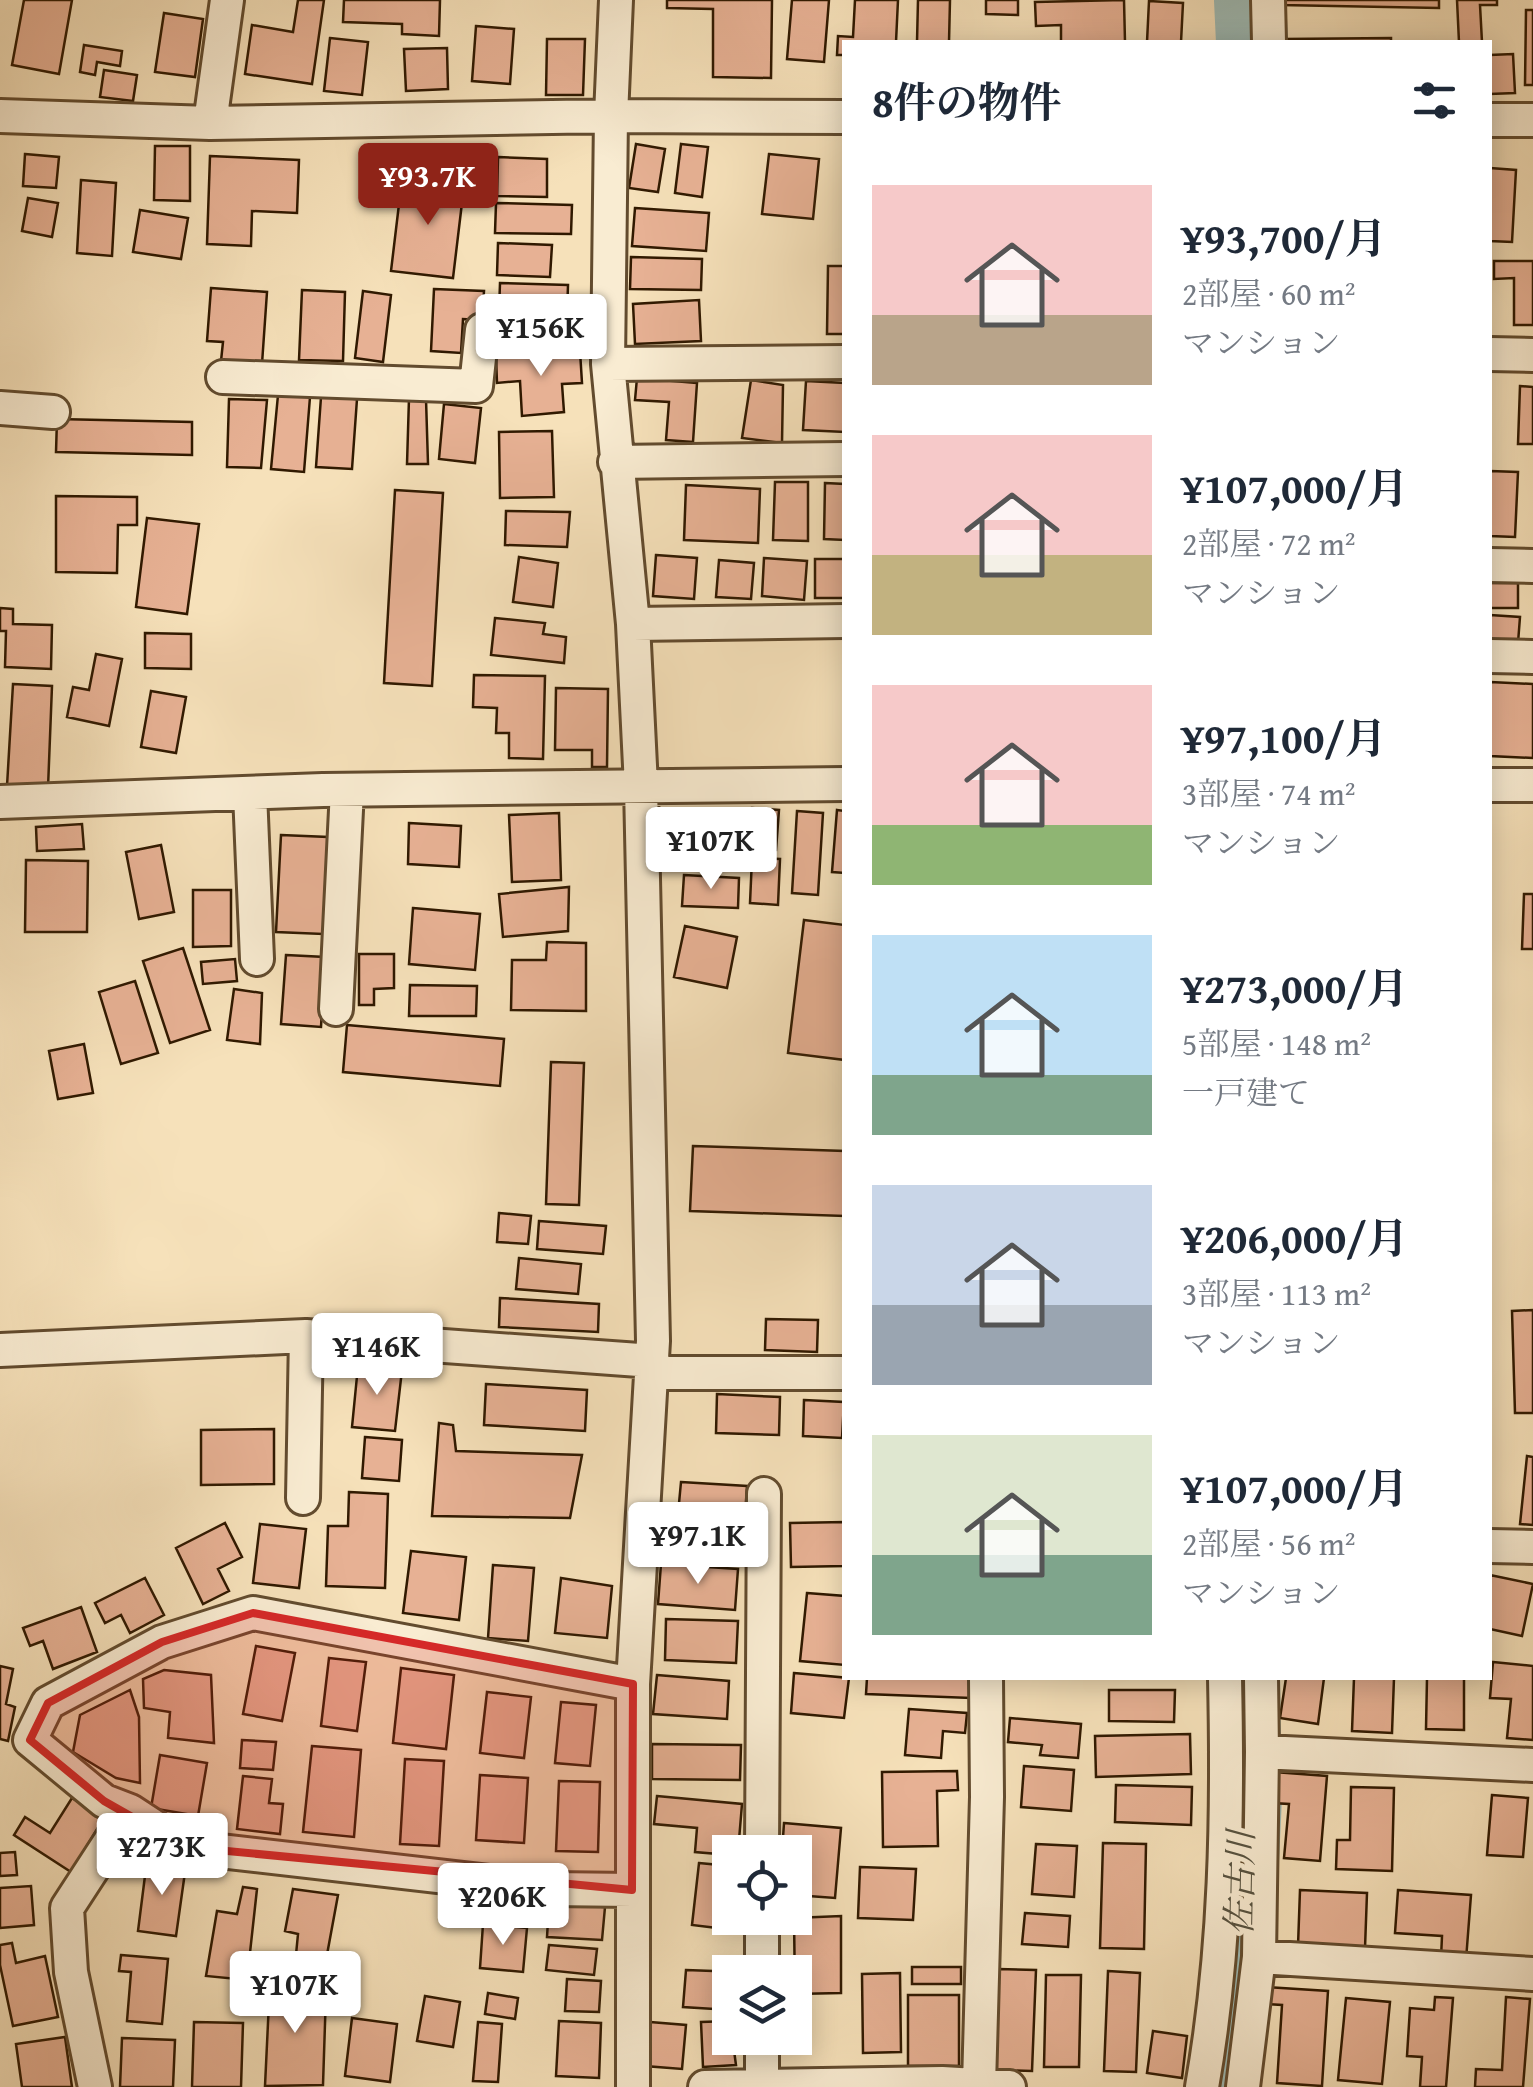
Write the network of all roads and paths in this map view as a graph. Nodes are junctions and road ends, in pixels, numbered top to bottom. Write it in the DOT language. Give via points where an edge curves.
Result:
graph roads {
  1 [pos="227,0"];
  2 [pos="616,0"];
  3 [pos="1268,0"];
  4 [pos="1270,40"];
  5 [pos="0,116"];
  6 [pos="610,116"];
  7 [pos="842,117"];
  8 [pos="1492,120"];
  9 [pos="1533,120"];
  10 [pos="210,122"];
  11 [pos="608,350"];
  12 [pos="1492,354"];
  13 [pos="1533,355"];
  14 [pos="842,362"];
  15 [pos="223,377"];
  16 [pos="0,408"];
  17 [pos="53,412"];
  18 [pos="842,459"];
  19 [pos="615,462"];
  20 [pos="1492,565"];
  21 [pos="1533,566"];
  22 [pos="842,621"];
  23 [pos="633,624"];
  24 [pos="1492,656"];
  25 [pos="1533,657"];
  26 [pos="842,784"];
  27 [pos="1492,785"];
  28 [pos="1533,785"];
  29 [pos="641,786"];
  30 [pos="348,790"];
  31 [pos="250,793"];
  32 [pos="0,802"];
  33 [pos="257,959"];
  34 [pos="336,1009"];
  35 [pos="306,1336"];
  36 [pos="0,1350"];
  37 [pos="653,1367"];
  38 [pos="842,1373"];
  39 [pos="764,1494"];
  40 [pos="303,1498"];
  41 [pos="1492,1546"];
  42 [pos="1533,1547"];
  43 [pos="986,1680"];
  44 [pos="1225,1680"];
  45 [pos="1261,1680"];
  46 [pos="633,1684"];
  47 [pos="1262,1752"];
  48 [pos="1533,1765"];
  49 [pos="130,1811"];
  50 [pos="762,1835"];
  51 [pos="632,1890"];
  52 [pos="1259,1957"];
  53 [pos="1533,1974"];
  54 [pos="762,2055"];
  55 [pos="762,2084"];
  56 [pos="811,2085"];
  57 [pos="942,2085"];
  58 [pos="994,2086"];
  59 [pos="95,2087"];
  60 [pos="633,2087"];
  61 [pos="705,2087"];
  62 [pos="1202,2087"];
  63 [pos="1243,2087"];
  1 -- 10 [label="street"];
  2 -- 6 [label="street"];
  3 -- 4 [label="street"];
  5 -- 10 [label="street"];
  6 -- 7 [label="street"];
  6 -- 10 [label="street"];
  6 -- 11 [label="street"];
  8 -- 9 [label="street"];
  11 -- 14 [label="street"];
  11 -- 15 [label="street" via="482,330 476,386"];
  11 -- 19 [label="street"];
  12 -- 13 [label="street"];
  16 -- 17 [label="street"];
  18 -- 19 [label="street"];
  19 -- 23 [label="street"];
  20 -- 21 [label="street"];
  22 -- 23 [label="street"];
  23 -- 29 [label="street"];
  24 -- 25 [label="street"];
  26 -- 29 [label="street"];
  27 -- 28 [label="street"];
  29 -- 30 [label="street"];
  29 -- 37 [label="street"];
  30 -- 31 [label="street"];
  30 -- 34 [label="street"];
  31 -- 32 [label="street"];
  31 -- 33 [label="street"];
  35 -- 36 [label="street"];
  35 -- 37 [label="street"];
  35 -- 40 [label="street"];
  37 -- 38 [label="street"];
  37 -- 46 [label="street"];
  39 -- 50 [label="street"];
  41 -- 42 [label="street"];
  43 -- 58 [label="street"];
  44 -- 62 [label="street" via="1227,1837 1216,2005"];
  45 -- 47 [label="street"];
  46 -- 49 [label="street" via="254,1613 162,1642 48,1704 30,1740 104,1801"];
  46 -- 51 [label="street"];
  47 -- 48 [label="street"];
  47 -- 52 [label="street"];
  49 -- 51 [label="street" via="184,1847 550,1888"];
  49 -- 59 [label="street" via="67,1908 71,1972"];
  51 -- 60 [label="street"];
  52 -- 53 [label="street"];
  52 -- 63 [label="street"];
  54 -- 55 [label="street"];
  55 -- 56 [label="street"];
  55 -- 61 [label="street"];
  56 -- 57 [label="street"];
  57 -- 58 [label="street"];
}
